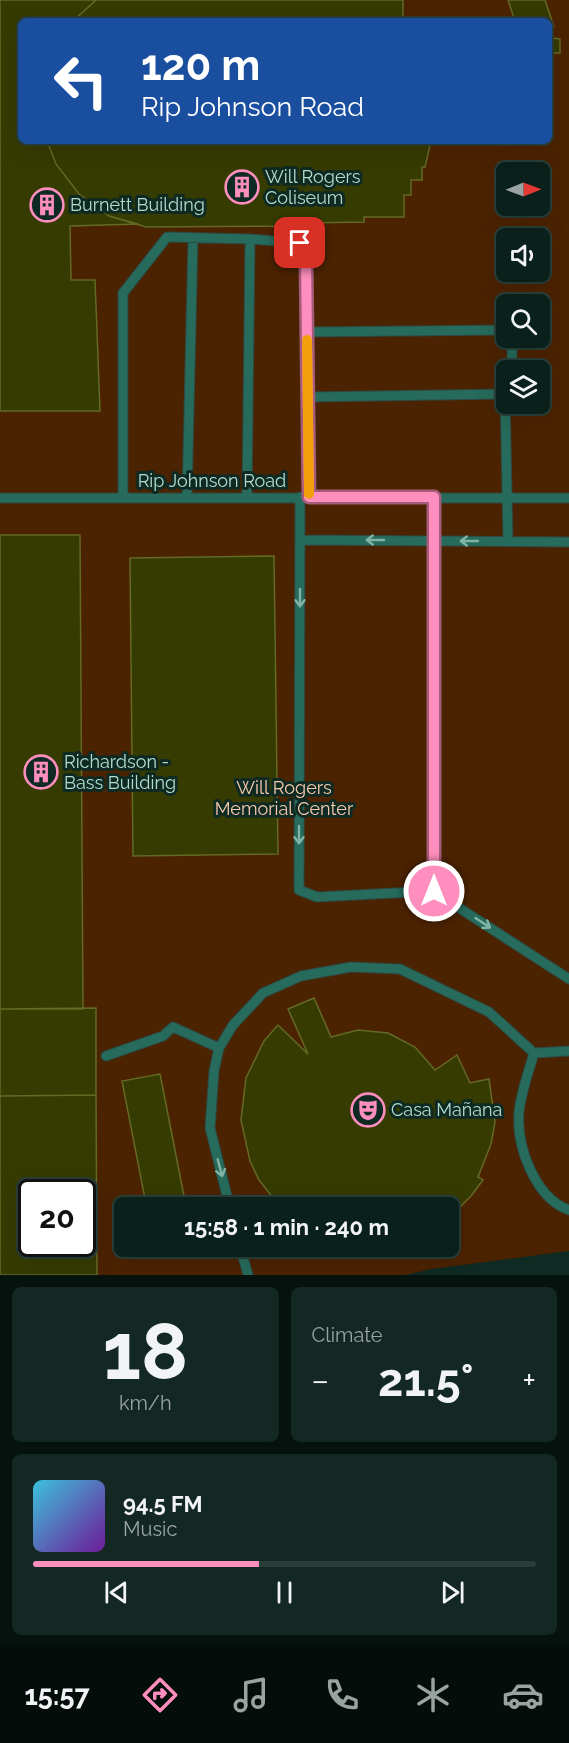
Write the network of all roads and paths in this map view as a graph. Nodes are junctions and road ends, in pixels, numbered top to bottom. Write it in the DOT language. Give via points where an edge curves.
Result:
graph roads {
  1 [pos="193,238"];
  2 [pos="250,239"];
  3 [pos="496,330"];
  4 [pos="307,332"];
  5 [pos="496,392"];
  6 [pos="308,396"];
  7 [pos="506,414"];
  8 [pos="304,497"];
  9 [pos="434,497"];
  10 [pos="0,498"];
  11 [pos="123,498"];
  12 [pos="187,498"];
  13 [pos="247,498"];
  14 [pos="507,498"];
  15 [pos="569,498"];
  16 [pos="300,540"];
  17 [pos="434,541"];
  18 [pos="508,541"];
  19 [pos="569,542"];
  20 [pos="434,891"];
  21 [pos="569,979"];
  22 [pos="219,1048"];
  23 [pos="569,1051"];
  24 [pos="534,1053"];
  25 [pos="106,1056"];
  26 [pos="227,1197"];
  27 [pos="569,1210"];
  28 [pos="243,1257"];
  29 [pos="248,1275"];
  1 -- 2 [label="lane"];
  1 -- 11 [label="lane" via="167,237 123,293"];
  1 -- 12 [label="lane"];
  2 -- 4 [label="lane" via="300,243 306,261"];
  2 -- 13 [label="lane"];
  3 -- 4 [label="lane"];
  4 -- 6 [label="lane"];
  5 -- 6 [label="lane"];
  6 -- 8 [label="lane"];
  7 -- 14 [label="lane"];
  8 -- 9 [label="lane, Rip Johnson Road"];
  8 -- 13 [label="lane, Rip Johnson Road"];
  8 -- 16 [label="lane"];
  9 -- 14 [label="lane, Rip Johnson Road"];
  9 -- 17 [label="lane"];
  10 -- 11 [label="lane, Rip Johnson Road"];
  11 -- 12 [label="lane, Rip Johnson Road"];
  12 -- 13 [label="lane, Rip Johnson Road"];
  14 -- 15 [label="lane, Rip Johnson Road"];
  14 -- 18 [label="lane"];
  17 -- 16 [label="lane, one-way"];
  16 -- 20 [label="lane, one-way" via="299,890 317,897"];
  18 -- 17 [label="lane, one-way"];
  17 -- 20 [label="lane"];
  18 -- 19 [label="lane"];
  20 -- 21 [label="lane, one-way"];
  22 -- 24 [label="lane" via="233,1025 263,993 301,976 361,968 400,969 447,991 489,1012"];
  22 -- 25 [label="lane" via="173,1027 163,1036"];
  22 -- 26 [label="lane, one-way" via="210,1128"];
  23 -- 24 [label="lane"];
  24 -- 27 [label="lane" via="519,1112 527,1163 551,1200"];
  28 -- 29 [label="lane"];
}
